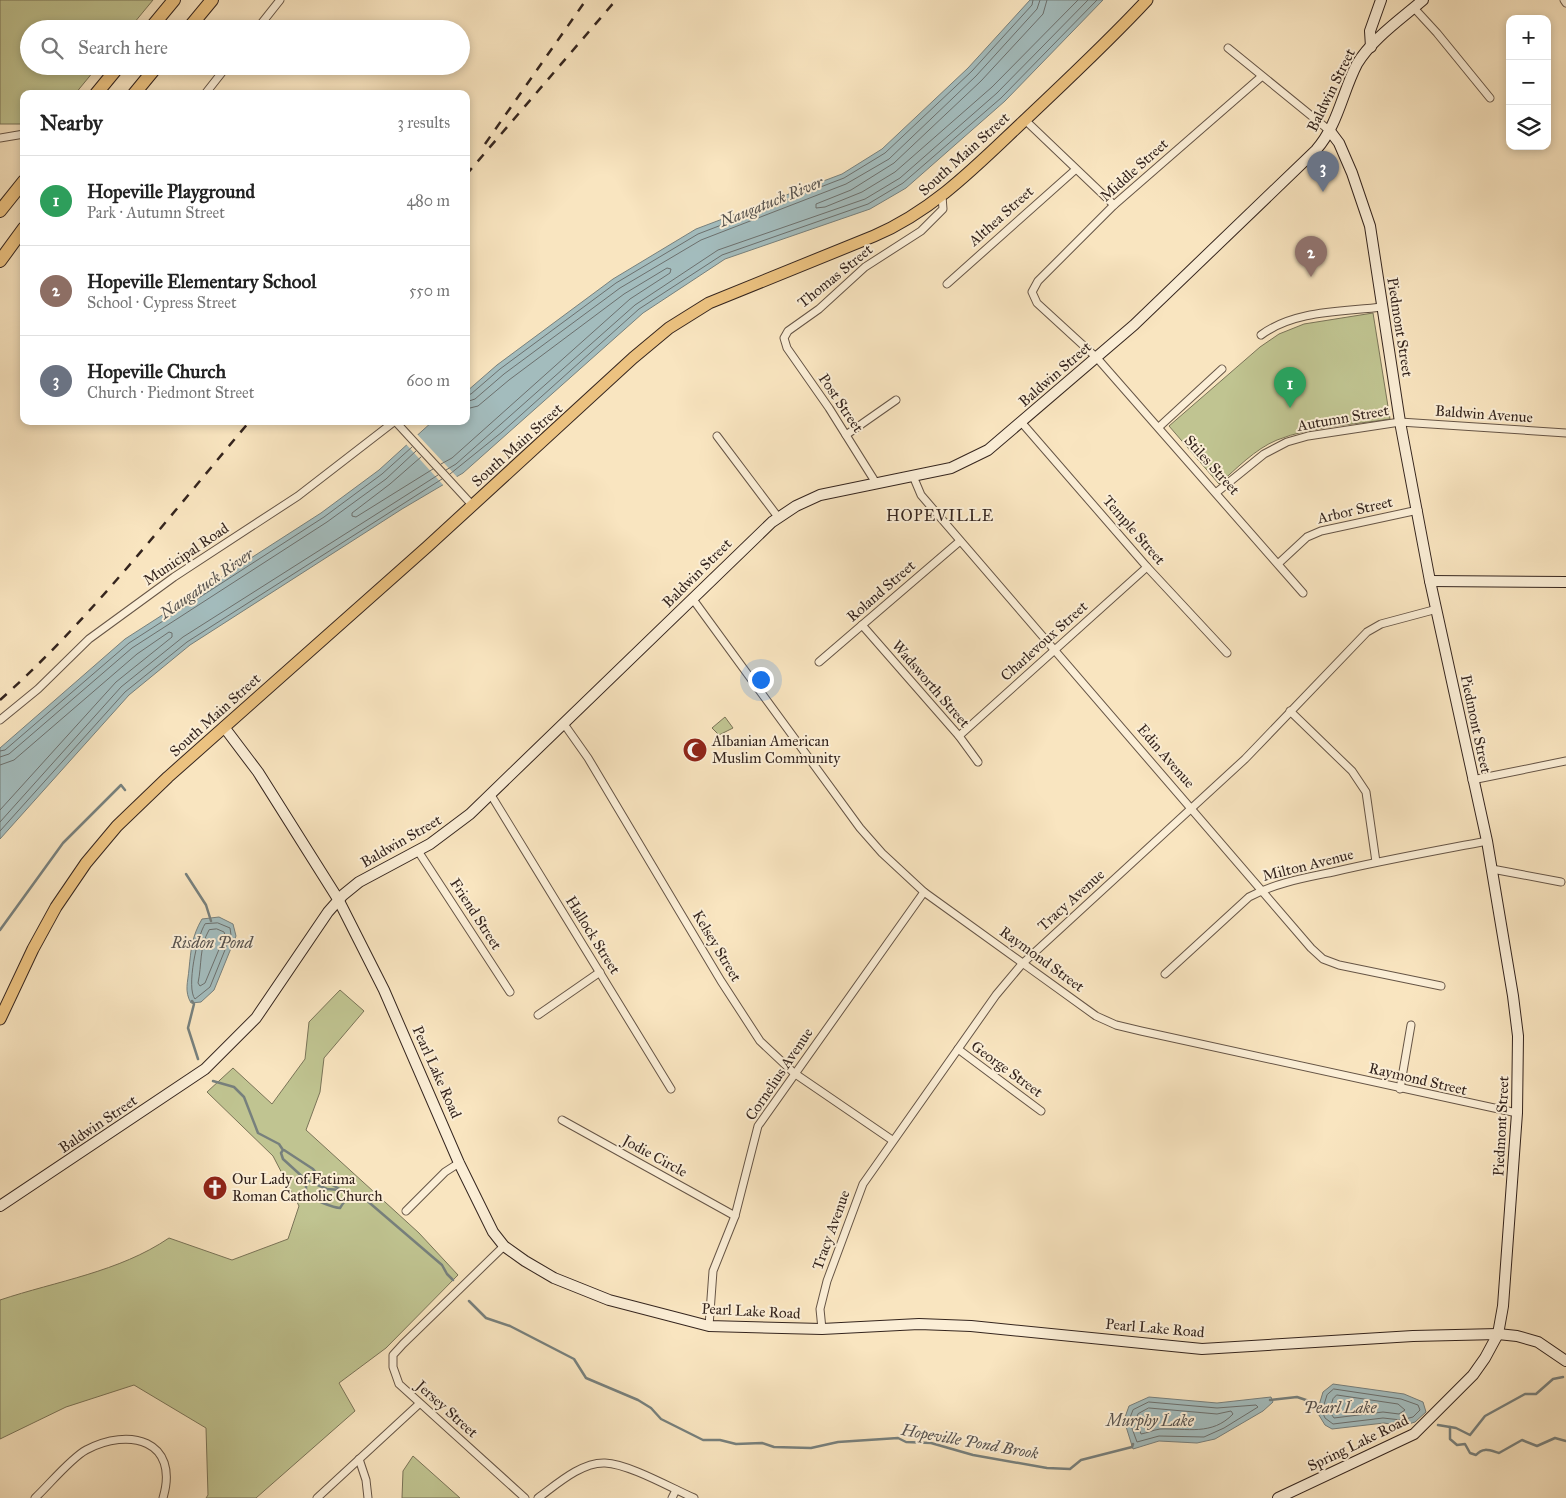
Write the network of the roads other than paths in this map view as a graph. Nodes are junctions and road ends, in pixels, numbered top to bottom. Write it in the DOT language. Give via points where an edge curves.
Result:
graph roads {
  1 [pos="174,0"];
  2 [pos="212,0"];
  3 [pos="280,0"];
  4 [pos="1147,0"];
  5 [pos="1381,0"];
  6 [pos="1423,0"];
  7 [pos="1414,8"];
  8 [pos="157,20"];
  9 [pos="195,20"];
  10 [pos="264,20"];
  11 [pos="1371,47"];
  12 [pos="1228,48"];
  13 [pos="112,75"];
  14 [pos="150,75"];
  15 [pos="221,75"];
  16 [pos="1261,77"];
  17 [pos="99,90"];
  18 [pos="137,90"];
  19 [pos="208,90"];
  20 [pos="1490,98"];
  21 [pos="1025,120"];
  22 [pos="1330,131"];
  23 [pos="20,135"];
  24 [pos="0,138"];
  25 [pos="1075,170"];
  26 [pos="20,186"];
  27 [pos="942,196"];
  28 [pos="1114,205"];
  29 [pos="0,211"];
  30 [pos="20,234"];
  31 [pos="0,261"];
  32 [pos="947,284"];
  33 [pos="1032,292"];
  34 [pos="1382,307"];
  35 [pos="1261,335"];
  36 [pos="784,338"];
  37 [pos="1097,358"];
  38 [pos="1222,369"];
  39 [pos="896,400"];
  40 [pos="1400,422"];
  41 [pos="1022,423"];
  42 [pos="390,425"];
  43 [pos="399,425"];
  44 [pos="1158,426"];
  45 [pos="1566,433"];
  46 [pos="846,435"];
  47 [pos="717,436"];
  48 [pos="913,476"];
  49 [pos="876,483"];
  50 [pos="1217,492"];
  51 [pos="473,506"];
  52 [pos="1418,510"];
  53 [pos="778,518"];
  54 [pos="960,541"];
  55 [pos="1279,563"];
  56 [pos="1147,567"];
  57 [pos="1430,581"];
  58 [pos="1566,582"];
  59 [pos="1303,593"];
  60 [pos="692,598"];
  61 [pos="1436,609"];
  62 [pos="862,625"];
  63 [pos="1055,650"];
  64 [pos="1227,653"];
  65 [pos="819,662"];
  66 [pos="1290,711"];
  67 [pos="0,720"];
  68 [pos="564,724"];
  69 [pos="224,727"];
  70 [pos="959,736"];
  71 [pos="1566,761"];
  72 [pos="978,762"];
  73 [pos="1472,780"];
  74 [pos="490,795"];
  75 [pos="1192,808"];
  76 [pos="1487,841"];
  77 [pos="418,851"];
  78 [pos="1376,862"];
  79 [pos="1492,869"];
  80 [pos="1561,882"];
  81 [pos="1262,891"];
  82 [pos="924,892"];
  83 [pos="338,899"];
  84 [pos="1022,964"];
  85 [pos="600,972"];
  86 [pos="1165,974"];
  87 [pos="1441,986"];
  88 [pos="510,992"];
  89 [pos="538,1015"];
  90 [pos="0,1019"];
  91 [pos="1411,1025"];
  92 [pos="958,1049"];
  93 [pos="794,1074"];
  94 [pos="1400,1088"];
  95 [pos="671,1089"];
  96 [pos="1041,1111"];
  97 [pos="1518,1114"];
  98 [pos="562,1120"];
  99 [pos="892,1140"];
  100 [pos="459,1163"];
  101 [pos="0,1206"];
  102 [pos="406,1210"];
  103 [pos="735,1216"];
  104 [pos="504,1246"];
  105 [pos="709,1326"];
  106 [pos="822,1329"];
  107 [pos="1498,1334"];
  108 [pos="1566,1361"];
  109 [pos="419,1404"];
  110 [pos="359,1459"];
  111 [pos="676,1490"];
  112 [pos="35,1498"];
  113 [pos="163,1498"];
  114 [pos="317,1498"];
  115 [pos="368,1498"];
  116 [pos="525,1498"];
  117 [pos="538,1498"];
  118 [pos="672,1498"];
  119 [pos="694,1498"];
  120 [pos="1278,1498"];
  1 -- 8 [label="highway"];
  2 -- 9 [label="highway"];
  3 -- 10 [label="street"];
  4 -- 21 [label="main road, South Main Street"];
  5 -- 11 [label="main road" via="1370,31"];
  6 -- 7 [label="main road, Baldwin Street"];
  7 -- 11 [label="main road, Baldwin Street"];
  7 -- 20 [label="street"];
  11 -- 22 [label="main road, Baldwin Street" via="1356,68"];
  12 -- 16 [label="street"];
  13 -- 17 [label="highway"];
  14 -- 18 [label="highway"];
  15 -- 19 [label="street"];
  16 -- 22 [label="street"];
  16 -- 28 [label="street, Middle Street"];
  21 -- 25 [label="street"];
  21 -- 27 [label="main road, South Main Street"];
  22 -- 34 [label="main road, Piedmont Street" via="1344,156 1367,215"];
  22 -- 37 [label="main road, Baldwin Street" via="1316,150 1274,192"];
  23 -- 24 [label="street"];
  25 -- 28 [label="street"];
  25 -- 32 [label="street, Althea Street"];
  26 -- 29 [label="highway"];
  27 -- 36 [label="street, Thomas Street" via="943,209 926,227 865,267 819,309 788,331"];
  27 -- 51 [label="main road, South Main Street" via="897,226 725,296 682,320 633,358"];
  28 -- 33 [label="street, Middle Street" via="1038,281"];
  30 -- 31 [label="highway"];
  33 -- 37 [label="street, Stiles Street" via="1037,303"];
  34 -- 35 [label="street" via="1299,318 1272,327"];
  34 -- 40 [label="main road, Piedmont Street"];
  36 -- 46 [label="street, Post Street" via="786,348"];
  37 -- 41 [label="main road, Baldwin Street"];
  37 -- 44 [label="street, Stiles Street"];
  38 -- 44 [label="street"];
  39 -- 46 [label="street"];
  40 -- 45 [label="street, Baldwin Avenue"];
  40 -- 50 [label="street, Autumn Street" via="1288,442 1264,454"];
  40 -- 52 [label="main road, Piedmont Street"];
  41 -- 48 [label="main road, Baldwin Street" via="977,458 951,468"];
  41 -- 56 [label="street, Temple Street"];
  42 -- 67 [label="street, Municipal Road" via="298,496 89,639 38,689"];
  43 -- 51 [label="street"];
  44 -- 50 [label="street, Stiles Street"];
  46 -- 49 [label="street, Post Street"];
  47 -- 53 [label="street"];
  48 -- 49 [label="main road, Baldwin Street"];
  48 -- 54 [label="street, Edin Avenue" via="921,496"];
  49 -- 53 [label="main road, Baldwin Street" via="820,495"];
  50 -- 55 [label="street, Stiles Street"];
  51 -- 69 [label="main road, South Main Street"];
  52 -- 55 [label="street, Arbor Street" via="1321,531 1307,537"];
  52 -- 57 [label="main road, Piedmont Street"];
  53 -- 60 [label="main road, Baldwin Street"];
  54 -- 62 [label="street, Roland Street"];
  54 -- 63 [label="street, Edin Avenue"];
  55 -- 59 [label="street, Stiles Street"];
  56 -- 63 [label="street, Charlevoux Street"];
  56 -- 64 [label="street, Temple Street"];
  57 -- 58 [label="main road"];
  57 -- 61 [label="main road, Piedmont Street"];
  60 -- 68 [label="main road, Baldwin Street"];
  60 -- 82 [label="street, Raymond Street" via="860,828"];
  61 -- 66 [label="street, Tracy Avenue" via="1381,624 1367,632"];
  61 -- 73 [label="main road, Piedmont Street"];
  62 -- 65 [label="street, Roland Street"];
  62 -- 70 [label="street, Wadsworth Street"];
  63 -- 70 [label="street, Charlevoux Street"];
  63 -- 75 [label="street, Edin Avenue"];
  66 -- 75 [label="street, Tracy Avenue"];
  66 -- 78 [label="street" via="1352,771 1366,792"];
  68 -- 74 [label="main road, Baldwin Street"];
  68 -- 93 [label="street, Kelsey Street" via="594,767 747,1023 760,1041"];
  69 -- 83 [label="main road, Pearl Lake Road" via="258,772"];
  69 -- 90 [label="main road, South Main Street" via="132,811 86,862 45,926"];
  70 -- 72 [label="street, Wadsworth Street"];
  71 -- 73 [label="street"];
  73 -- 76 [label="main road, Piedmont Street"];
  74 -- 77 [label="main road, Baldwin Street" via="453,828"];
  74 -- 85 [label="street, Hallock Street"];
  75 -- 81 [label="street, Edin Avenue"];
  75 -- 84 [label="street, Tracy Avenue"];
  76 -- 78 [label="street, Milton Avenue"];
  76 -- 79 [label="main road, Piedmont Street"];
  77 -- 83 [label="main road, Baldwin Street" via="359,882"];
  77 -- 88 [label="street, Friend Street"];
  78 -- 81 [label="street, Milton Avenue" via="1283,883"];
  79 -- 80 [label="street"];
  79 -- 97 [label="main road, Piedmont Street" via="1518,1036"];
  81 -- 86 [label="street, Milton Avenue" via="1249,897"];
  81 -- 87 [label="street, Edin Avenue" via="1323,959 1339,966"];
  82 -- 84 [label="street, Raymond Street"];
  82 -- 93 [label="street, Cornelius Avenue"];
  83 -- 100 [label="main road, Pearl Lake Road" via="384,990"];
  83 -- 101 [label="main road, Baldwin Street" via="259,1014 220,1056 160,1101"];
  84 -- 92 [label="street, Tracy Avenue"];
  84 -- 94 [label="street, Raymond Street" via="1096,1016 1116,1024"];
  85 -- 89 [label="street"];
  85 -- 95 [label="street, Hallock Street"];
  91 -- 94 [label="street"];
  92 -- 96 [label="street, George Street"];
  92 -- 99 [label="street, Tracy Avenue"];
  93 -- 99 [label="street, Kelsey Street"];
  93 -- 103 [label="street, Cornelius Avenue" via="758,1126"];
  94 -- 97 [label="street, Raymond Street"];
  97 -- 107 [label="main road, Piedmont Street" via="1504,1306"];
  98 -- 103 [label="street, Jodie Circle"];
  99 -- 106 [label="street, Tracy Avenue" via="863,1184 852,1209 820,1309"];
  100 -- 102 [label="street" via="445,1172"];
  100 -- 104 [label="main road, Pearl Lake Road" via="492,1232"];
  103 -- 105 [label="street, Cornelius Avenue" via="713,1271"];
  104 -- 105 [label="main road, Pearl Lake Road" via="554,1278 609,1300"];
  104 -- 109 [label="street, Jersey Street" via="394,1355 393,1367 398,1384"];
  105 -- 106 [label="main road, Pearl Lake Road"];
  106 -- 107 [label="main road, Pearl Lake Road" via="919,1324 971,1326 1202,1349"];
  107 -- 108 [label="main road, Pearl Lake Road" via="1538,1342"];
  107 -- 120 [label="main road, Spring Lake Road" via="1473,1375 1414,1434"];
  109 -- 110 [label="street"];
  109 -- 116 [label="street, Jersey Street"];
  110 -- 114 [label="street"];
  110 -- 115 [label="street"];
  111 -- 117 [label="street" via="626,1468 604,1463 562,1480"];
  111 -- 118 [label="street"];
  111 -- 119 [label="street"];
  112 -- 113 [label="street" via="83,1451 104,1442 135,1439 150,1445 161,1454 166,1464"];
}
